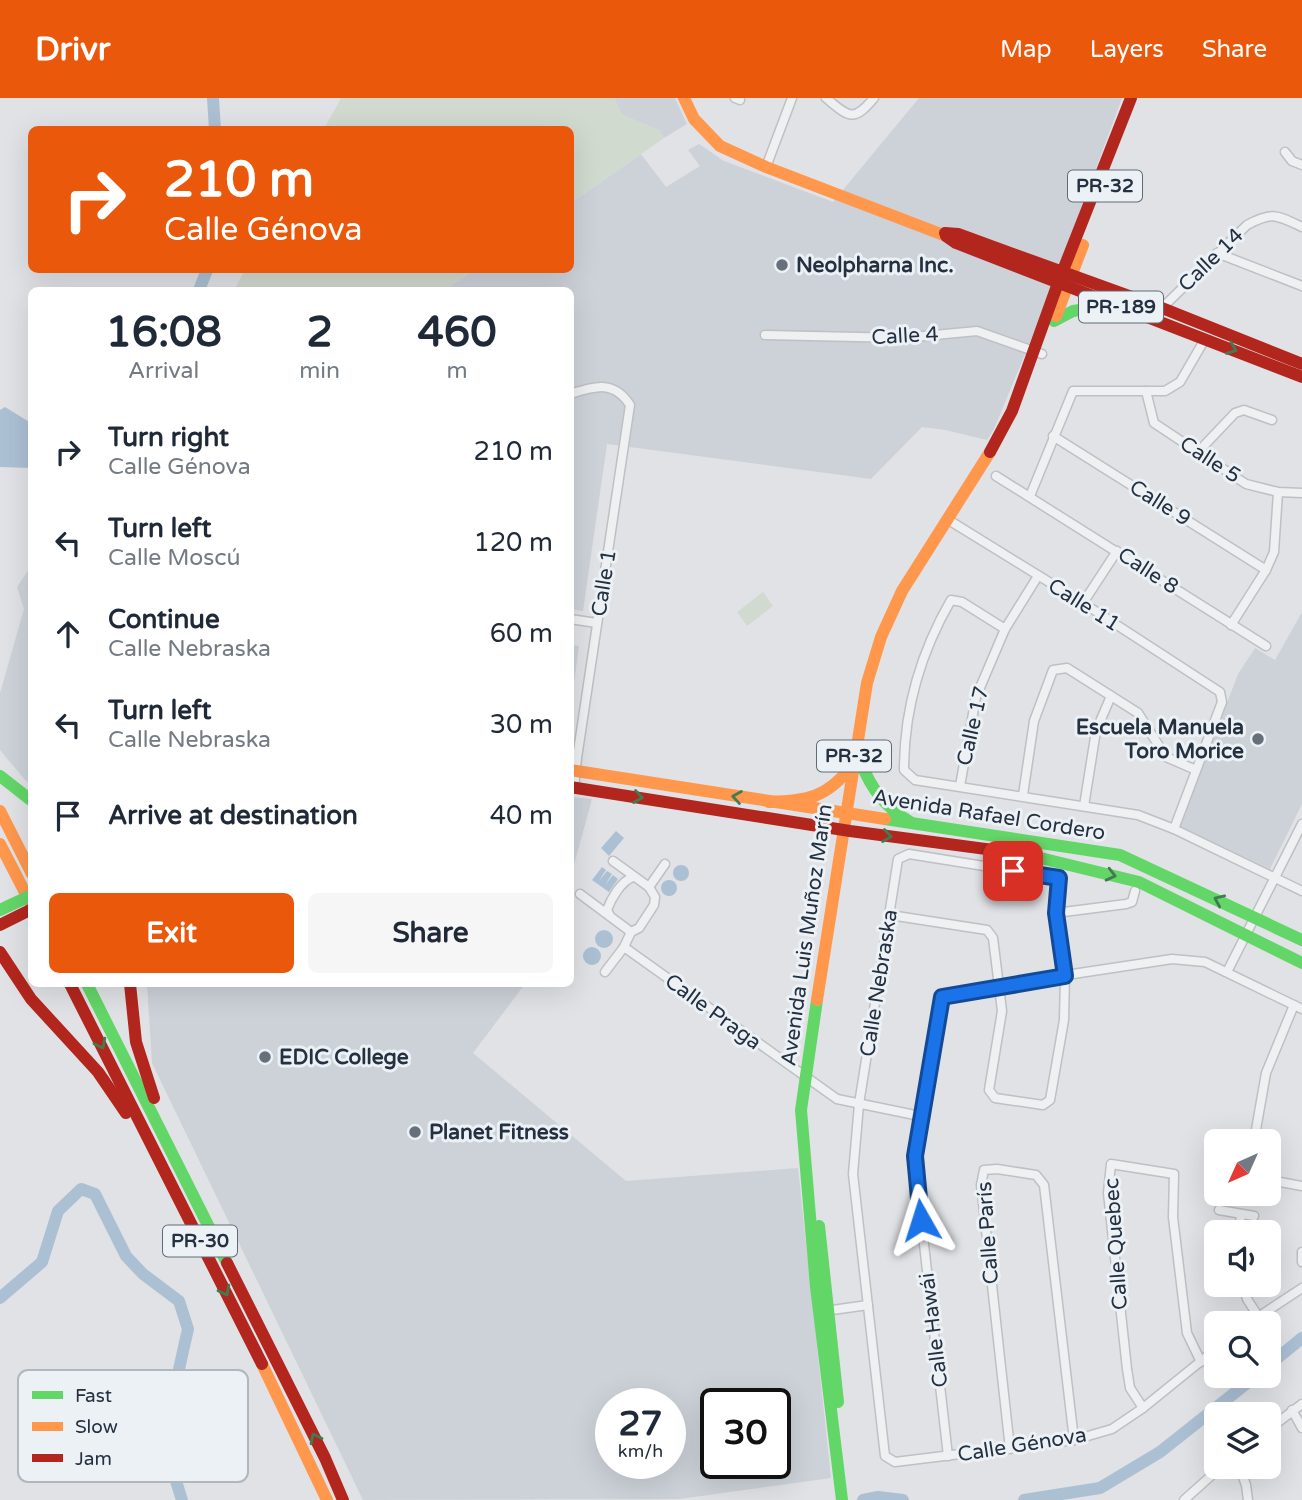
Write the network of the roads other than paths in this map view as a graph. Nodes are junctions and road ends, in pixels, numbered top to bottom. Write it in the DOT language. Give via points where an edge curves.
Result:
graph roads {
  1 [pos="684,98"];
  2 [pos="792,98"];
  3 [pos="826,98"];
  4 [pos="874,98"];
  5 [pos="1131,98"];
  6 [pos="1139,98"];
  7 [pos="1285,152"];
  8 [pos="1302,165"];
  9 [pos="766,167"];
  10 [pos="1302,227"];
  11 [pos="1217,253"];
  12 [pos="1075,255"];
  13 [pos="1033,267"];
  14 [pos="1065,279"];
  15 [pos="1101,286"];
  16 [pos="1302,286"];
  17 [pos="1052,303"];
  18 [pos="1116,305"];
  19 [pos="1163,308"];
  20 [pos="1054,321"];
  21 [pos="765,335"];
  22 [pos="1205,339"];
  23 [pos="1039,353"];
  24 [pos="1302,364"];
  25 [pos="1302,377"];
  26 [pos="1146,391"];
  27 [pos="574,393"];
  28 [pos="1272,421"];
  29 [pos="1053,436"];
  30 [pos="1198,453"];
  31 [pos="996,476"];
  32 [pos="1278,492"];
  33 [pos="1302,493"];
  34 [pos="1030,496"];
  35 [pos="951,521"];
  36 [pos="1117,551"];
  37 [pos="1266,570"];
  38 [pos="1038,576"];
  39 [pos="1083,603"];
  40 [pos="574,619"];
  41 [pos="597,622"];
  42 [pos="1231,625"];
  43 [pos="1005,629"];
  44 [pos="1266,646"];
  45 [pos="1111,696"];
  46 [pos="857,763"];
  47 [pos="574,765"];
  48 [pos="1196,770"];
  49 [pos="574,771"];
  50 [pos="0,776"];
  51 [pos="960,786"];
  52 [pos="574,788"];
  53 [pos="1023,796"];
  54 [pos="28,798"];
  55 [pos="769,802"];
  56 [pos="1084,806"];
  57 [pos="0,811"];
  58 [pos="849,813"];
  59 [pos="910,822"];
  60 [pos="1302,824"];
  61 [pos="1174,829"];
  62 [pos="846,831"];
  63 [pos="0,844"];
  64 [pos="613,861"];
  65 [pos="665,864"];
  66 [pos="28,866"];
  67 [pos="633,877"];
  68 [pos="1273,877"];
  69 [pos="649,887"];
  70 [pos="1135,891"];
  71 [pos="1302,891"];
  72 [pos="580,894"];
  73 [pos="28,898"];
  74 [pos="28,899"];
  75 [pos="28,909"];
  76 [pos="1056,913"];
  77 [pos="890,915"];
  78 [pos="610,916"];
  79 [pos="1254,916"];
  80 [pos="2,919"];
  81 [pos="631,932"];
  82 [pos="1245,936"];
  83 [pos="1302,940"];
  84 [pos="624,947"];
  85 [pos="0,952"];
  86 [pos="1302,964"];
  87 [pos="606,972"];
  88 [pos="1227,972"];
  89 [pos="1065,976"];
  90 [pos="1000,985"];
  91 [pos="72,987"];
  92 [pos="89,987"];
  93 [pos="130,987"];
  94 [pos="1298,1007"];
  95 [pos="808,1081"];
  96 [pos="859,1104"];
  97 [pos="920,1116"];
  98 [pos="1256,1129"];
  99 [pos="174,1155"];
  100 [pos="159,1160"];
  101 [pos="1281,1182"];
  102 [pos="1302,1186"];
  103 [pos="1219,1210"];
  104 [pos="1241,1214"];
  105 [pos="1254,1216"];
  106 [pos="1240,1220"];
  107 [pos="1302,1252"];
  108 [pos="1302,1262"];
  109 [pos="1302,1288"];
  110 [pos="868,1305"];
  111 [pos="823,1311"];
  112 [pos="1266,1311"];
  113 [pos="1204,1359"];
  114 [pos="1201,1362"];
  115 [pos="1302,1404"];
  116 [pos="1143,1408"];
  117 [pos="1292,1410"];
  118 [pos="1281,1419"];
  119 [pos="1302,1428"];
  120 [pos="1074,1440"];
  121 [pos="1010,1449"];
  122 [pos="885,1456"];
  123 [pos="948,1456"];
  124 [pos="842,1469"];
  125 [pos="1207,1479"];
  126 [pos="1244,1479"];
  127 [pos="327,1500"];
  128 [pos="343,1500"];
  129 [pos="842,1500"];
  130 [pos="850,1500"];
  131 [pos="1184,1500"];
  132 [pos="1248,1500"];
  1 -- 9 [label="main road, PR-189" via="694,119 720,146"];
  2 -- 9 [label="street"];
  3 -- 4 [label="street" via="854,115 862,113"];
  5 -- 12 [label="main road, Avenida Luis Muñoz Marín / PR-32"];
  6 -- 12 [label="main road, Avenida Luis Muñoz Marín / PR-32"];
  7 -- 8 [label="street"];
  9 -- 13 [label="main road, PR-189" via="942,233 958,234"];
  10 -- 11 [label="street, Calle 14" via="1282,217 1264,215"];
  11 -- 16 [label="street"];
  11 -- 19 [label="street, Calle 14"];
  12 -- 13 [label="main road"];
  12 -- 14 [label="main road, Avenida Luis Muñoz Marín / PR-32"];
  12 -- 15 [label="main road" via="1082,270"];
  13 -- 14 [label="main road, PR-189"];
  13 -- 17 [label="main road" via="1049,287"];
  14 -- 15 [label="main road, PR-189"];
  14 -- 17 [label="main road, Avenida Luis Muñoz Marín / PR-32"];
  14 -- 18 [label="main road, PR-189"];
  14 -- 20 [label="main road, Avenida Luis Muñoz Marín / PR-32"];
  15 -- 19 [label="main road, PR-189"];
  17 -- 23 [label="main road, Avenida Luis Muñoz Marín / PR-32"];
  18 -- 20 [label="main road" via="1073,311"];
  18 -- 22 [label="main road, PR-189"];
  19 -- 24 [label="main road, PR-189"];
  20 -- 23 [label="main road, Avenida Luis Muñoz Marín / PR-32"];
  21 -- 23 [label="street, Calle 4" via="903,338 978,331"];
  22 -- 25 [label="main road, PR-189, one-way"];
  22 -- 26 [label="street" via="1180,382 1165,391"];
  23 -- 35 [label="main road, Avenida Luis Muñoz Marín / PR-32" via="1008,436"];
  26 -- 29 [label="street" via="1073,391"];
  26 -- 30 [label="street, Calle 5" via="1154,423"];
  27 -- 41 [label="street, Calle 1" via="610,387 630,405"];
  28 -- 30 [label="street" via="1244,410 1235,412"];
  29 -- 34 [label="street"];
  29 -- 37 [label="street, Calle 9"];
  30 -- 32 [label="street, Calle 5" via="1246,484"];
  31 -- 34 [label="street, Calle 8"];
  32 -- 33 [label="street, Calle 5"];
  32 -- 37 [label="street" via="1275,552"];
  34 -- 36 [label="street, Calle 8"];
  35 -- 38 [label="street, Calle 11"];
  35 -- 46 [label="main road, Avenida Luis Muñoz Marín / PR-32" via="892,630"];
  36 -- 39 [label="street"];
  36 -- 42 [label="street, Calle 8"];
  37 -- 42 [label="street"];
  38 -- 39 [label="street, Calle 11"];
  38 -- 43 [label="street, Calle 17"];
  39 -- 48 [label="street, Calle 11" via="1220,692 1222,702"];
  40 -- 41 [label="street"];
  41 -- 47 [label="street, Calle 1"];
  42 -- 44 [label="street, Calle 8"];
  43 -- 51 [label="street, Calle 17" via="976,697"];
  43 -- 51 [label="street" via="951,600 934,628 914,681 904,770 915,780"];
  45 -- 48 [label="street" via="1138,713 1166,757"];
  45 -- 53 [label="street" via="1067,668 1053,670 1034,722"];
  45 -- 56 [label="street" via="1096,731"];
  46 -- 55 [label="main road" via="824,795"];
  46 -- 58 [label="main road, Avenida Luis Muñoz Marín / PR-32"];
  46 -- 59 [label="main road" via="872,792"];
  48 -- 61 [label="street"];
  55 -- 49 [label="main road, Avenida Rafael Cordero, one-way"];
  50 -- 54 [label="main road"];
  51 -- 53 [label="street"];
  52 -- 62 [label="main road, Avenida Rafael Cordero, one-way"];
  53 -- 56 [label="street"];
  55 -- 58 [label="main road, Avenida Rafael Cordero"];
  56 -- 61 [label="street" via="1138,815"];
  57 -- 66 [label="main road"];
  58 -- 59 [label="main road, Avenida Rafael Cordero"];
  58 -- 62 [label="main road, Avenida Luis Muñoz Marín / PR-32"];
  79 -- 59 [label="main road, Avenida Rafael Cordero, one-way" via="1119,855"];
  60 -- 68 [label="street"];
  61 -- 68 [label="street"];
  62 -- 82 [label="main road, Avenida Rafael Cordero, one-way" via="1029,855 1139,882"];
  62 -- 95 [label="main road, Avenida Luis Muñoz Marín / PR-32"];
  63 -- 74 [label="main road"];
  64 -- 67 [label="street"];
  65 -- 69 [label="street"];
  67 -- 69 [label="street"];
  67 -- 78 [label="street" via="609,903"];
  68 -- 71 [label="street"];
  68 -- 79 [label="street"];
  69 -- 81 [label="street" via="654,905"];
  70 -- 76 [label="street" via="1132,902 1126,904"];
  72 -- 78 [label="street"];
  73 -- 80 [label="main road, bridge"];
  75 -- 80 [label="main road"];
  76 -- 77 [label="street, Calle Nebraska" via="1059,878 909,854 898,859"];
  76 -- 89 [label="street"];
  77 -- 90 [label="street" via="987,930 993,938"];
  77 -- 96 [label="street, Calle Nebraska"];
  78 -- 81 [label="street"];
  79 -- 82 [label="street"];
  79 -- 83 [label="main road, Avenida Rafael Cordero"];
  81 -- 84 [label="street"];
  82 -- 86 [label="main road, Avenida Rafael Cordero"];
  82 -- 88 [label="street"];
  84 -- 87 [label="street"];
  84 -- 95 [label="street, Calle Praga"];
  85 -- 100 [label="main road" via="31,999 112,1090"];
  88 -- 89 [label="street" via="1205,962 1172,959"];
  88 -- 94 [label="street"];
  89 -- 90 [label="street"];
  89 -- 90 [label="street" via="1064,1020 1049,1100 1043,1105 995,1098 989,1090 1002,1011"];
  90 -- 97 [label="street, Calle Hawái" via="942,997"];
  91 -- 100 [label="main road, PR-30, one-way"];
  92 -- 99 [label="main road, PR-30"];
  93 -- 99 [label="main road" via="139,1058"];
  94 -- 98 [label="street" via="1266,1073"];
  95 -- 96 [label="street, Calle Praga" via="837,1099"];
  95 -- 111 [label="main road, Avenida Luis Muñoz Marín / PR-32"];
  96 -- 97 [label="street, Calle Praga"];
  96 -- 110 [label="street, Calle Nebraska" via="853,1174"];
  97 -- 123 [label="street, Calle Hawái" via="915,1156"];
  128 -- 99 [label="main road, PR-30, one-way"];
  100 -- 127 [label="main road, PR-30, one-way"];
  101 -- 102 [label="street"];
  103 -- 104 [label="street"];
  104 -- 105 [label="street"];
  104 -- 106 [label="street"];
  107 -- 108 [label="street"];
  109 -- 112 [label="street"];
  110 -- 111 [label="street"];
  110 -- 122 [label="street, Calle Nebraska"];
  111 -- 124 [label="main road, Avenida Luis Muñoz Marín / PR-32"];
  113 -- 114 [label="street, Calle Génova"];
  114 -- 116 [label="street, Calle Génova"];
  114 -- 116 [label="street, Calle Quebec" via="1187,1333 1173,1217 1174,1174 1111,1164 1108,1193 1127,1369 1130,1388"];
  115 -- 117 [label="street"];
  116 -- 120 [label="street, Calle Génova" via="1112,1429"];
  117 -- 118 [label="street"];
  117 -- 119 [label="street"];
  120 -- 121 [label="street, Calle Génova"];
  120 -- 121 [label="street, Calle París" via="1044,1185 1036,1175 984,1170 981,1185"];
  121 -- 123 [label="street, Calle Génova"];
  122 -- 123 [label="street, Calle Génova" via="895,1462"];
  124 -- 129 [label="main road, Avenida Luis Muñoz Marín / PR-32"];
  124 -- 130 [label="main road, Avenida Luis Muñoz Marín / PR-32"];
  125 -- 131 [label="street"];
  126 -- 132 [label="street"];
}
